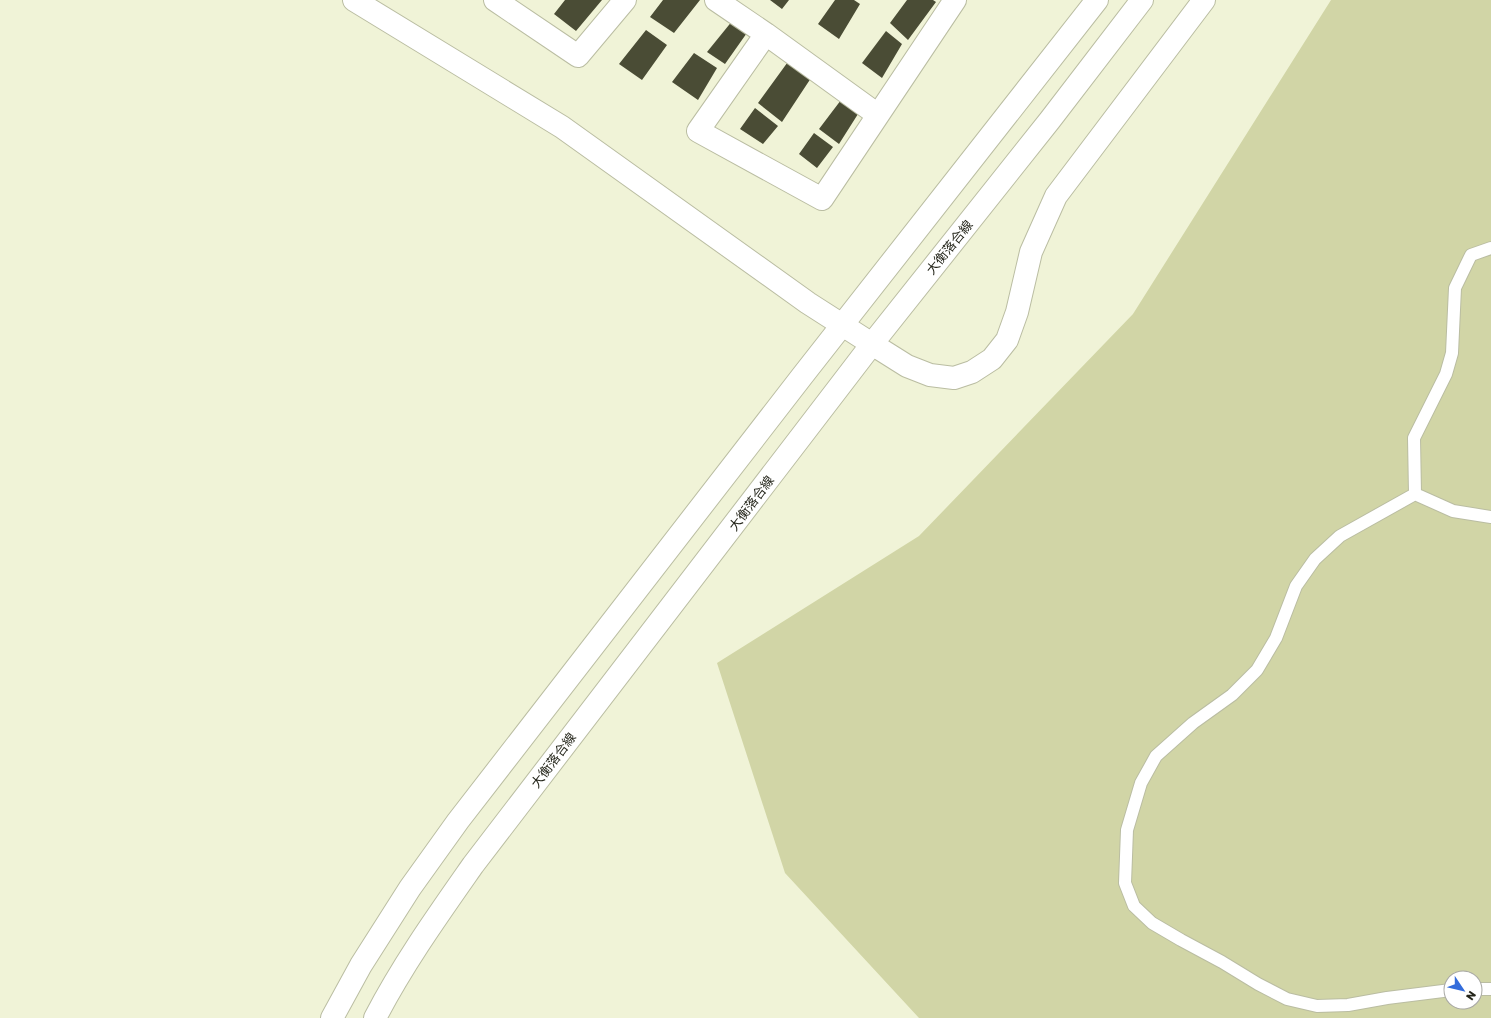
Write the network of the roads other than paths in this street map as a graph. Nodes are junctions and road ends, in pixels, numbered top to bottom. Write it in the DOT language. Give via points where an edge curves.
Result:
graph roads {
  1 [pos="354,0"];
  2 [pos="495,0"];
  3 [pos="624,0"];
  4 [pos="716,0"];
  5 [pos="955,0"];
  6 [pos="1097,0"];
  7 [pos="1142,0"];
  8 [pos="1204,0"];
  9 [pos="766,34"];
  10 [pos="878,115"];
  11 [pos="1491,248"];
  12 [pos="842,326"];
  13 [pos="872,344"];
  14 [pos="1415,494"];
  15 [pos="1491,517"];
  16 [pos="1443,991"];
  17 [pos="332,1018"];
  18 [pos="375,1018"];
  1 -- 12 [label="main road" via="562,127"];
  2 -- 3 [label="main road" via="578,56"];
  4 -- 9 [label="main road"];
  5 -- 10 [label="main road"];
  6 -- 12 [label="main road"];
  7 -- 13 [label="main road, 大衡落合線"];
  8 -- 13 [label="main road" via="1056,196 1031,252 1017,312 1007,340 992,359 972,372 954,378 930,375 907,366"];
  9 -- 10 [label="main road"];
  9 -- 10 [label="main road" via="698,131 822,199"];
  11 -- 14 [label="lane" via="1471,255 1454,288 1452,353 1446,374 1414,438"];
  12 -- 13 [label="main road"];
  12 -- 17 [label="main road" via="458,821 406,894"];
  13 -- 18 [label="main road, 大衡落合線" via="473,865 398,977"];
  14 -- 15 [label="lane" via="1453,511"];
  14 -- 16 [label="lane" via="1340,536 1315,559 1296,586 1276,638 1257,670 1232,695 1193,723 1156,756 1141,783 1127,830 1126,883 1134,906 1152,923 1287,999 1317,1006 1348,1005"];
}
